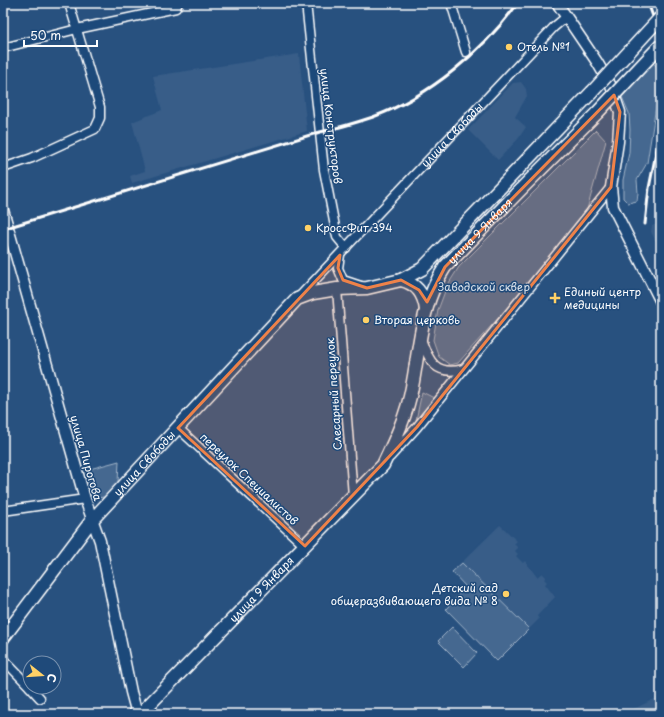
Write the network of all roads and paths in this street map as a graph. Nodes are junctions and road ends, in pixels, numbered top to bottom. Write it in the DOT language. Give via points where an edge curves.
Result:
graph roads {
  1 [pos="69,3"];
  2 [pos="178,3"];
  3 [pos="306,3"];
  4 [pos="451,3"];
  5 [pos="557,3"];
  6 [pos="566,17"];
  7 [pos="661,17"];
  8 [pos="77,29"];
  9 [pos="661,45"];
  10 [pos="3,48"];
  11 [pos="466,52"];
  12 [pos="3,168"];
  13 [pos="611,188"];
  14 [pos="3,210"];
  15 [pos="346,248"];
  16 [pos="340,255"];
  17 [pos="422,269"];
  18 [pos="401,280"];
  19 [pos="367,288"];
  20 [pos="337,289"];
  21 [pos="297,299"];
  22 [pos="661,302"];
  23 [pos="426,310"];
  24 [pos="420,338"];
  25 [pos="464,369"];
  26 [pos="178,428"];
  27 [pos="383,465"];
  28 [pos="353,496"];
  29 [pos="85,499"];
  30 [pos="3,511"];
  31 [pos="92,520"];
  32 [pos="305,546"];
  33 [pos="3,638"];
  34 [pos="3,659"];
  35 [pos="22,679"];
  36 [pos="37,695"];
  37 [pos="40,698"];
  38 [pos="139,714"];
  1 -- 8 [label="street"];
  2 -- 8 [label="street" via="176,8"];
  3 -- 15 [label="street, улица Конструкторов" via="324,170 337,237"];
  4 -- 11 [label="street"];
  5 -- 6 [label="street"];
  6 -- 13 [label="street" via="611,86 620,112"];
  6 -- 15 [label="street, улица Свободы"];
  7 -- 17 [label="main road, улица 9 Января, bridge"];
  8 -- 10 [label="street"];
  8 -- 12 [label="street" via="100,107 100,118 95,129 32,158"];
  9 -- 23 [label="main road, улица 9 Января, bridge" via="445,266 432,291"];
  13 -- 22 [label="street" via="613,207"];
  13 -- 25 [label="street, улица 9 Января"];
  14 -- 29 [label="street, улица Пирогова"];
  15 -- 16 [label="street, улица Свободы"];
  16 -- 19 [label="street" via="338,268 344,280"];
  16 -- 21 [label="street, улица Свободы"];
  17 -- 18 [label="main road, улица Свободы"];
  18 -- 19 [label="main road, улица Свободы"];
  18 -- 23 [label="main road" via="419,290"];
  19 -- 20 [label="main road, улица Свободы"];
  20 -- 21 [label="main road, улица Свободы"];
  20 -- 28 [label="street, Слесарный переулок"];
  21 -- 26 [label="main road, улица Свободы"];
  23 -- 24 [label="main road, улица 9 Января"];
  24 -- 25 [label="street" via="426,354 439,369"];
  24 -- 27 [label="main road, улица 9 Января" via="406,411"];
  25 -- 27 [label="street, улица 9 Января" via="418,427"];
  26 -- 31 [label="main road, улица Свободы"];
  26 -- 32 [label="street, переулок Специалистов"];
  27 -- 28 [label="main road, улица 9 Января"];
  28 -- 32 [label="main road, улица 9 Января"];
  29 -- 30 [label="street"];
  29 -- 31 [label="street, улица Пирогова"];
  31 -- 33 [label="main road, улица Свободы"];
  31 -- 38 [label="street, улица Пирогова" via="100,541 131,692"];
  32 -- 38 [label="main road, улица 9 Января"];
  34 -- 35 [label="street"];
  36 -- 37 [label="street"];
}
